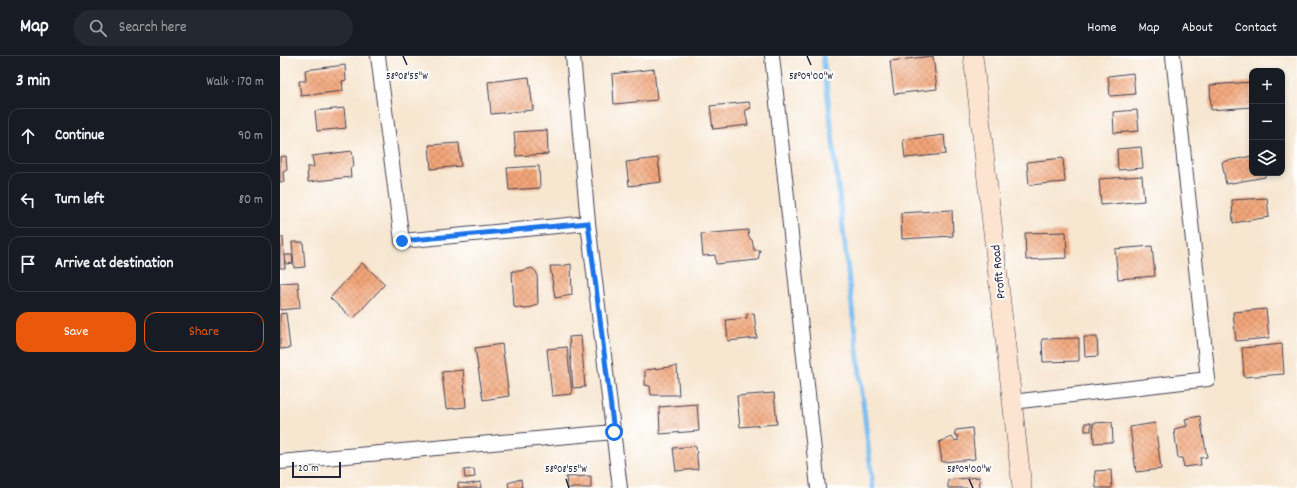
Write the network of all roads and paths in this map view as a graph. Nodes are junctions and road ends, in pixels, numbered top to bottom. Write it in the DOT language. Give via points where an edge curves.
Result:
graph roads {
  1 [pos="378,56"];
  2 [pos="573,56"];
  3 [pos="772,56"];
  4 [pos="973,56"];
  5 [pos="1174,56"];
  6 [pos="588,223"];
  7 [pos="1012,402"];
  8 [pos="614,432"];
  9 [pos="280,462"];
  10 [pos="620,488"];
  11 [pos="818,488"];
  12 [pos="1022,488"];
  1 -- 6 [label="street" via="402,241"];
  2 -- 6 [label="street"];
  3 -- 11 [label="street"];
  4 -- 7 [label="street, Profit Road"];
  5 -- 7 [label="street" via="1208,379"];
  6 -- 8 [label="street"];
  7 -- 12 [label="street, Profit Road"];
  8 -- 9 [label="street"];
  8 -- 10 [label="street"];
}
